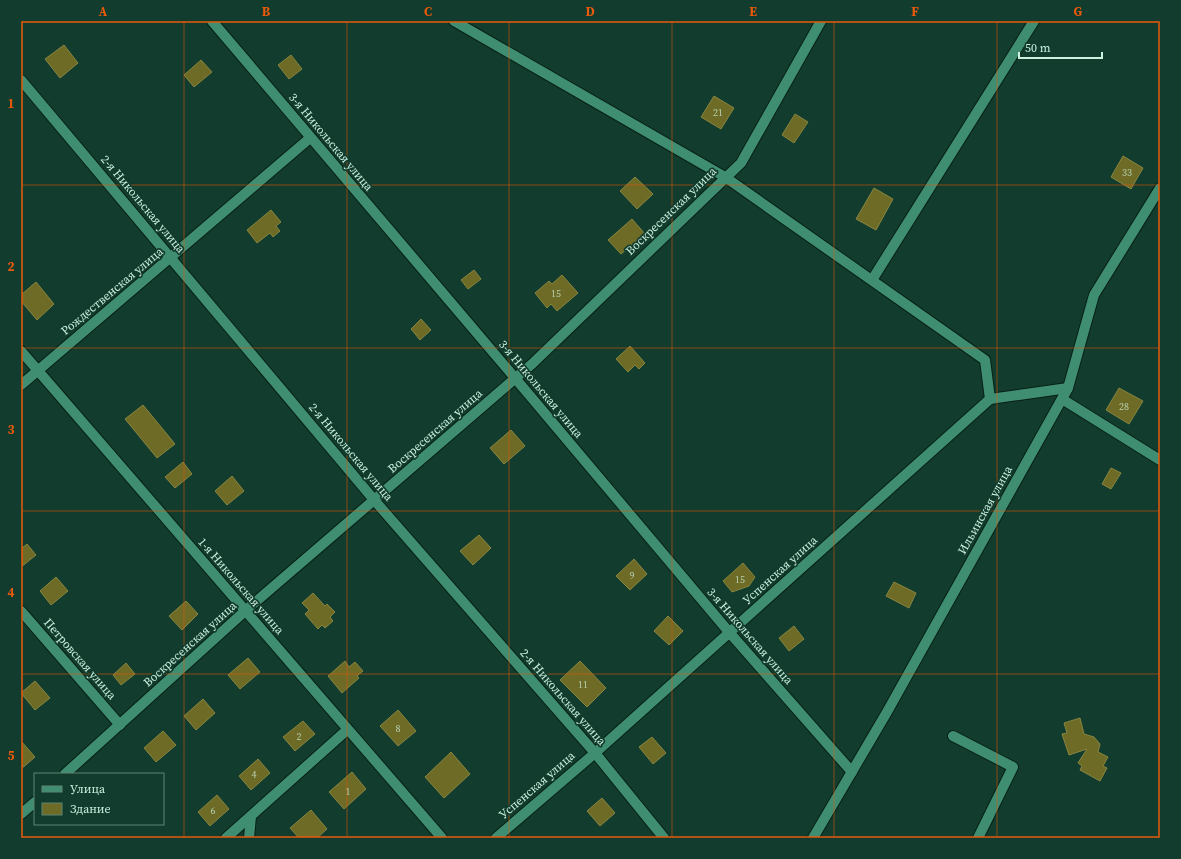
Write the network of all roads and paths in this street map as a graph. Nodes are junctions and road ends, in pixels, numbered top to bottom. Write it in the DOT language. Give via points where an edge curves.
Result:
graph roads {
  1 [pos="212,21"];
  2 [pos="454,21"];
  3 [pos="821,21"];
  4 [pos="1034,21"];
  5 [pos="21,80"];
  6 [pos="310,138"];
  7 [pos="725,177"];
  8 [pos="1160,188"];
  9 [pos="172,258"];
  10 [pos="872,280"];
  11 [pos="21,351"];
  12 [pos="37,370"];
  13 [pos="515,378"];
  14 [pos="21,385"];
  15 [pos="1068,388"];
  16 [pos="990,399"];
  17 [pos="1062,399"];
  18 [pos="1160,460"];
  19 [pos="375,501"];
  20 [pos="21,611"];
  21 [pos="245,611"];
  22 [pos="729,632"];
  23 [pos="120,725"];
  24 [pos="347,730"];
  25 [pos="954,736"];
  26 [pos="595,753"];
  27 [pos="852,772"];
  28 [pos="67,773"];
  29 [pos="34,803"];
  30 [pos="21,814"];
  31 [pos="251,816"];
  32 [pos="226,838"];
  33 [pos="249,838"];
  34 [pos="442,838"];
  35 [pos="496,838"];
  36 [pos="664,838"];
  37 [pos="813,838"];
  38 [pos="978,838"];
  1 -- 6 [label="street, 3-я Никольская улица"];
  2 -- 7 [label="street"];
  3 -- 7 [label="street, Воскресенская улица" via="741,163"];
  4 -- 10 [label="street"];
  5 -- 9 [label="street, 2-я Никольская улица"];
  6 -- 9 [label="street, Рождественская улица"];
  6 -- 13 [label="street, 3-я Никольская улица"];
  7 -- 10 [label="street"];
  7 -- 13 [label="street, Воскресенская улица"];
  8 -- 15 [label="street, Ильинская улица" via="1094,295"];
  9 -- 12 [label="street, Рождественская улица"];
  9 -- 19 [label="street, 2-я Никольская улица"];
  10 -- 16 [label="street" via="985,360"];
  11 -- 12 [label="street, 1-я Никольская улица"];
  12 -- 14 [label="street, Рождественская улица"];
  12 -- 21 [label="street, 1-я Никольская улица"];
  13 -- 19 [label="street, Воскресенская улица"];
  13 -- 22 [label="street, 3-я Никольская улица"];
  15 -- 16 [label="street"];
  15 -- 17 [label="street, Ильинская улица"];
  16 -- 22 [label="street, Успенская улица"];
  17 -- 18 [label="street"];
  17 -- 27 [label="street, Ильинская улица"];
  19 -- 21 [label="street, Воскресенская улица"];
  19 -- 26 [label="street, 2-я Никольская улица"];
  20 -- 23 [label="street, Петровская улица"];
  21 -- 23 [label="street, Воскресенская улица"];
  21 -- 24 [label="street, 1-я Никольская улица"];
  22 -- 26 [label="street, Успенская улица"];
  22 -- 27 [label="street, 3-я Никольская улица"];
  23 -- 28 [label="street, Воскресенская улица"];
  24 -- 31 [label="street"];
  24 -- 34 [label="street, 1-я Никольская улица"];
  25 -- 38 [label="street" via="1013,767"];
  26 -- 35 [label="street, Успенская улица"];
  26 -- 36 [label="street, 2-я Никольская улица"];
  27 -- 37 [label="street, Ильинская улица"];
  29 -- 30 [label="street"];
  31 -- 32 [label="street"];
  31 -- 33 [label="street"];
}
